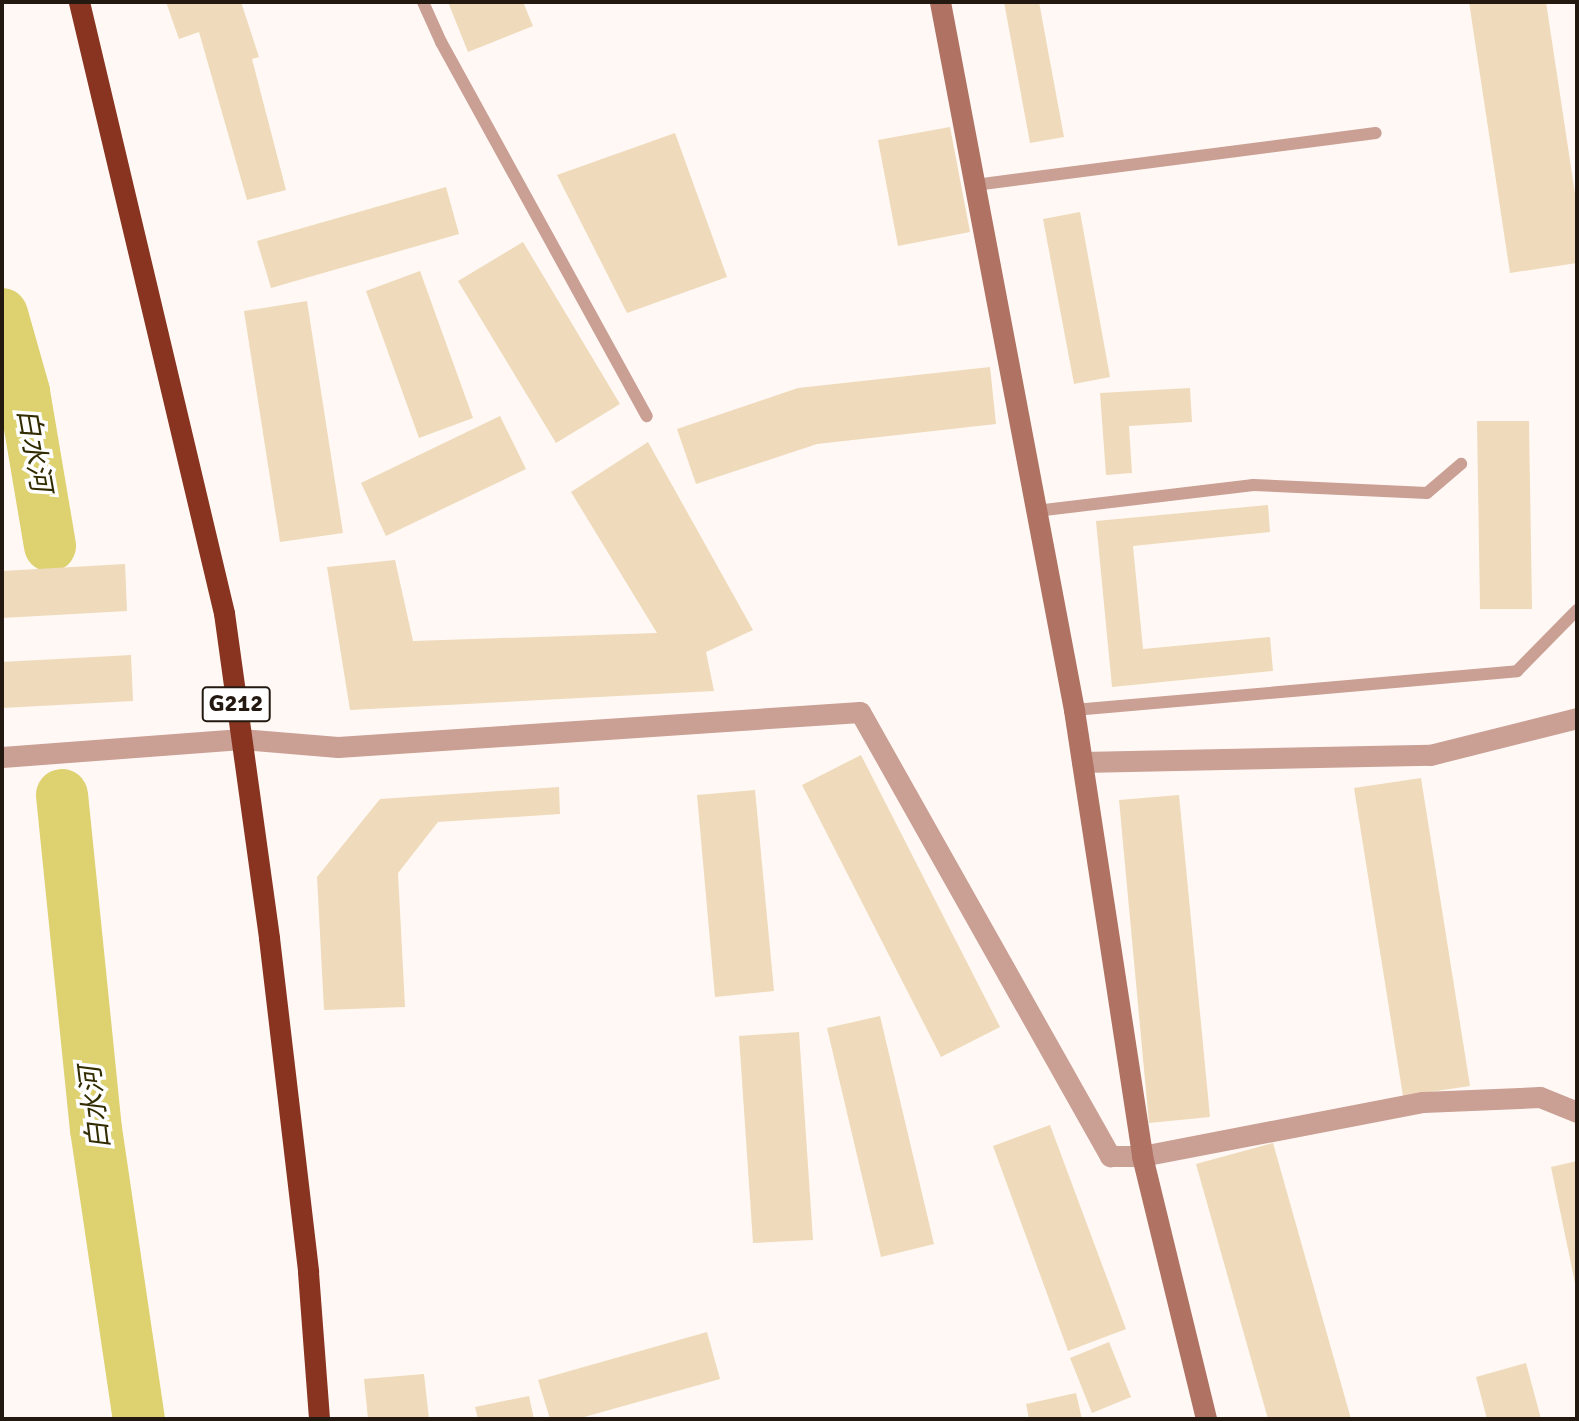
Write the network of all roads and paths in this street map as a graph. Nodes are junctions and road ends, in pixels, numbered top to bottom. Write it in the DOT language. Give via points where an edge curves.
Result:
graph roads {
  1 [pos="79,2"];
  2 [pos="423,2"];
  3 [pos="940,2"];
  4 [pos="1376,133"];
  5 [pos="975,185"];
  6 [pos="647,416"];
  7 [pos="1461,464"];
  8 [pos="1036,511"];
  9 [pos="1577,610"];
  10 [pos="1074,710"];
  11 [pos="1577,718"];
  12 [pos="241,739"];
  13 [pos="2,757"];
  14 [pos="1082,762"];
  15 [pos="1577,1112"];
  16 [pos="1142,1156"];
  17 [pos="319,1419"];
  18 [pos="1206,1419"];
  1 -- 12 [label="highway, G212" via="224,613"];
  2 -- 6 [label="lane"];
  3 -- 5 [label="street"];
  4 -- 5 [label="lane"];
  5 -- 8 [label="street"];
  7 -- 8 [label="lane" via="1427,493 1253,485"];
  8 -- 10 [label="street"];
  9 -- 10 [label="lane" via="1517,671"];
  10 -- 14 [label="street"];
  11 -- 14 [label="street" via="1430,755"];
  12 -- 13 [label="street"];
  12 -- 16 [label="street" via="338,747 860,712 1110,1156"];
  12 -- 17 [label="highway, G212" via="306,1258"];
  14 -- 16 [label="street"];
  15 -- 16 [label="street" via="1540,1097 1423,1102"];
  16 -- 18 [label="street"];
}
